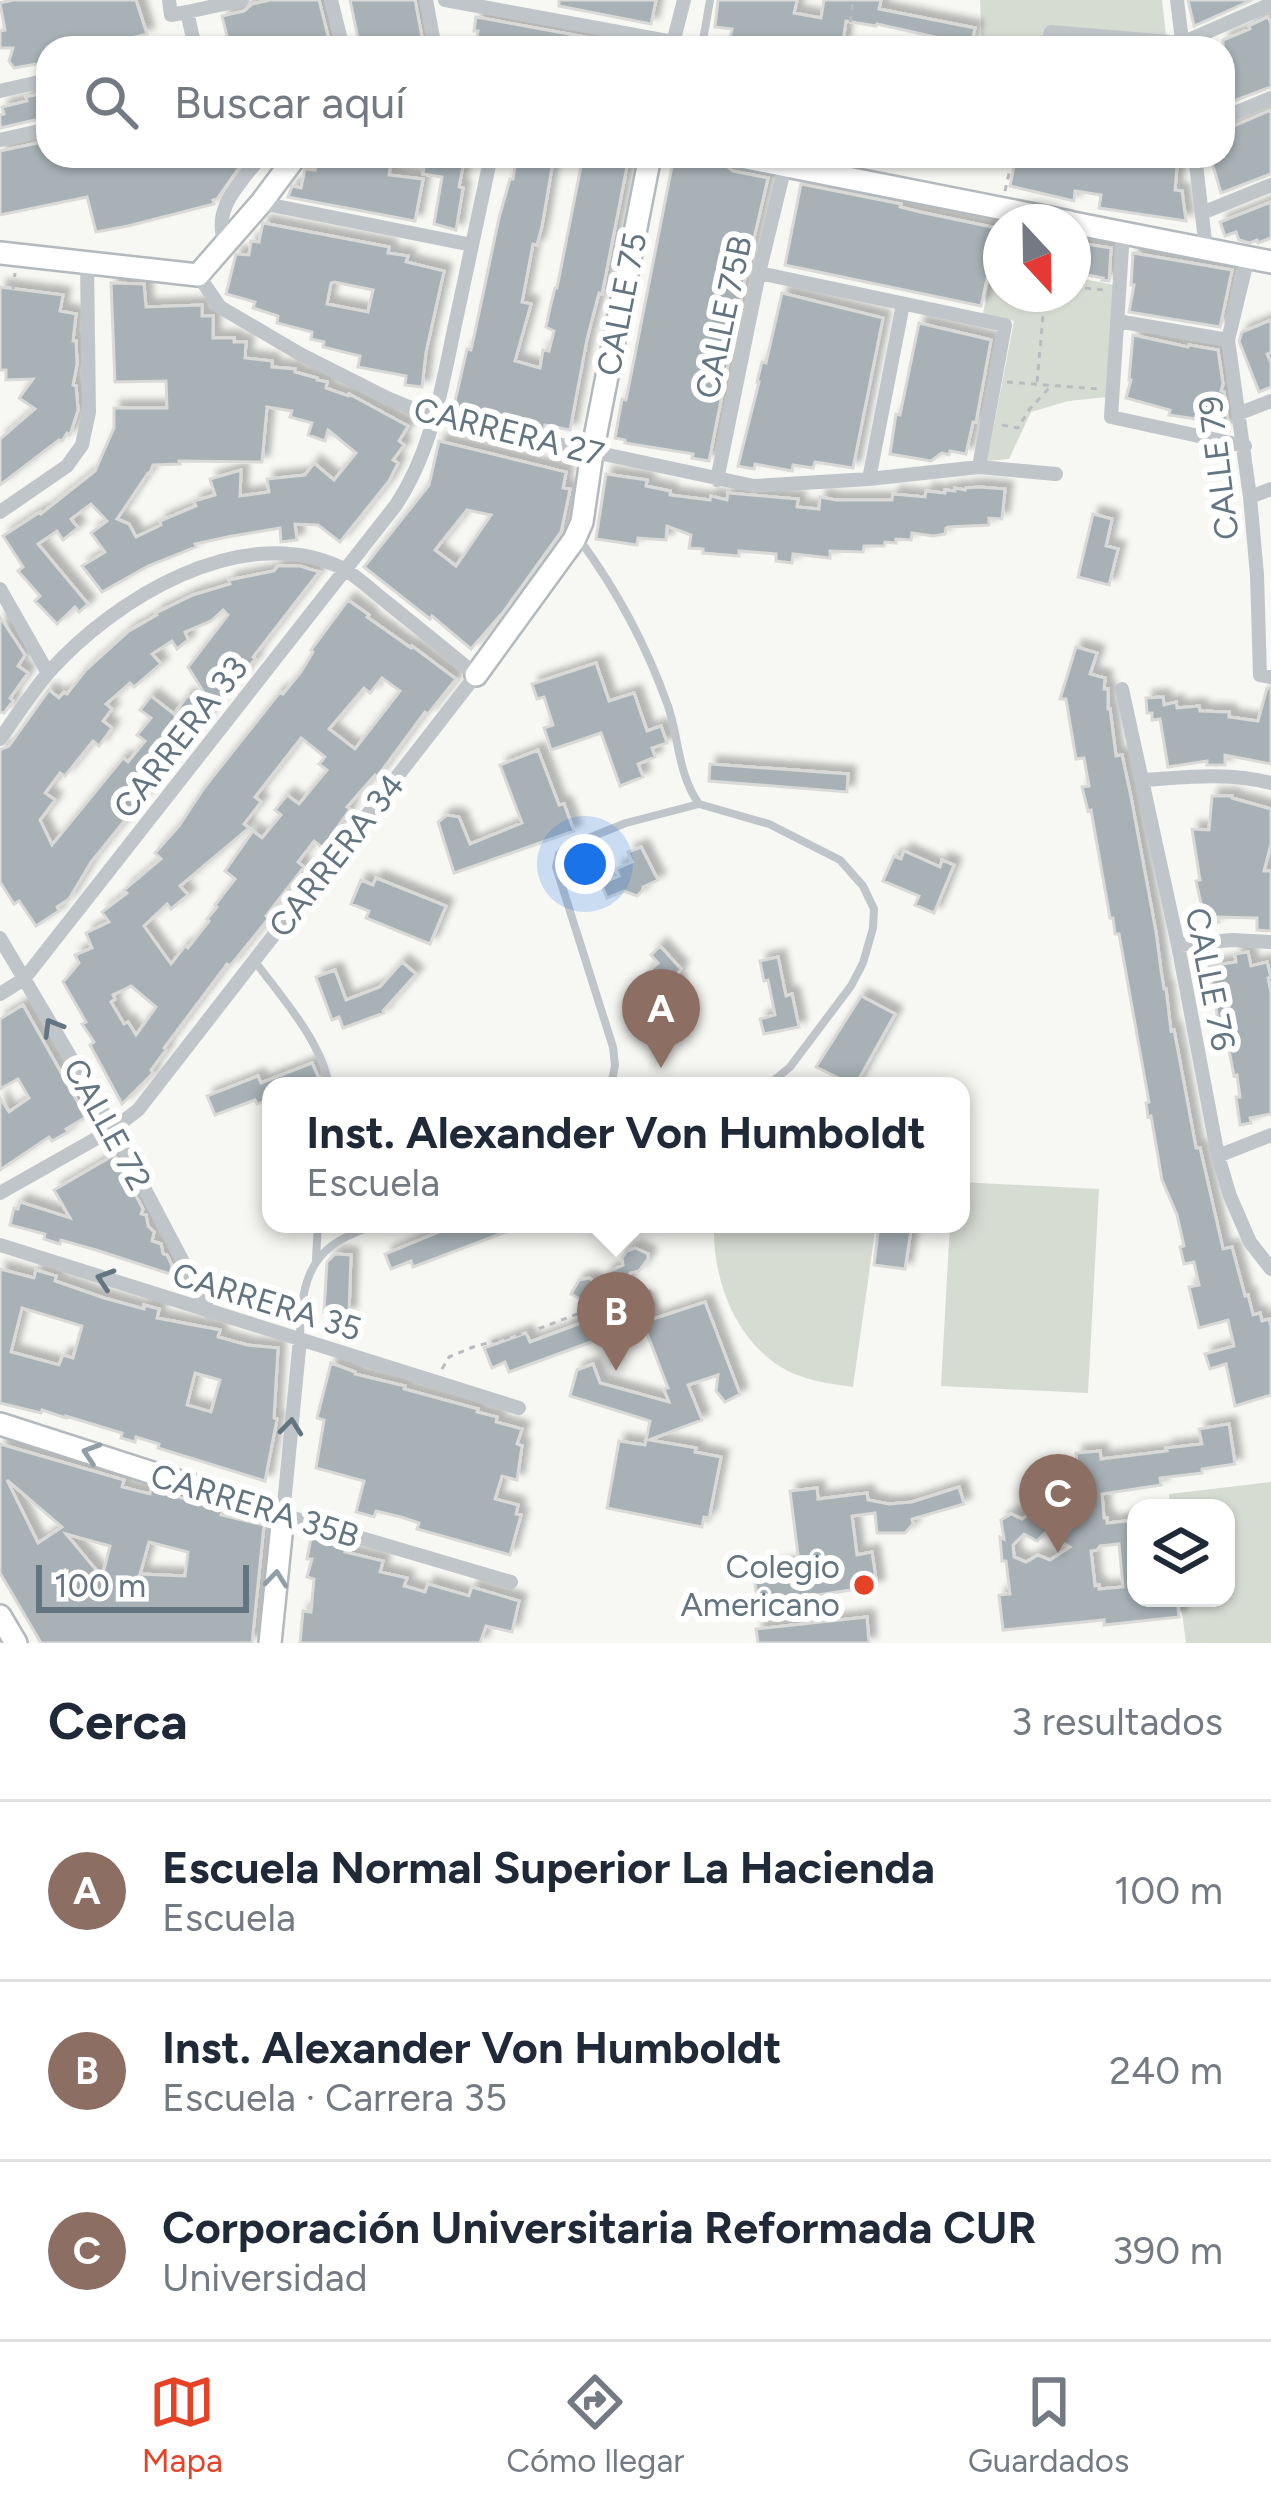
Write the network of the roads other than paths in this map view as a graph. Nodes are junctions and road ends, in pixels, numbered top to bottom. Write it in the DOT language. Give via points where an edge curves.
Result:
graph roads {
  1 [pos="169,0"];
  2 [pos="242,0"];
  3 [pos="331,0"];
  4 [pos="426,0"];
  5 [pos="445,0"];
  6 [pos="684,0"];
  7 [pos="710,0"];
  8 [pos="1177,0"];
  9 [pos="1271,4"];
  10 [pos="187,12"];
  11 [pos="192,36"];
  12 [pos="340,36"];
  13 [pos="433,36"];
  14 [pos="627,36"];
  15 [pos="674,36"];
  16 [pos="703,36"];
  17 [pos="1181,36"];
  18 [pos="1202,36"];
  19 [pos="36,83"];
  20 [pos="0,91"];
  21 [pos="1271,98"];
  22 [pos="1235,113"];
  23 [pos="36,132"];
  24 [pos="0,140"];
  25 [pos="252,168"];
  26 [pos="287,168"];
  27 [pos="488,168"];
  28 [pos="648,168"];
  29 [pos="785,168"];
  30 [pos="795,168"];
  31 [pos="1197,168"];
  32 [pos="1271,184"];
  33 [pos="260,203"];
  34 [pos="983,205"];
  35 [pos="1202,213"];
  36 [pos="1091,226"];
  37 [pos="1123,232"];
  38 [pos="226,244"];
  39 [pos="472,245"];
  40 [pos="1271,248"];
  41 [pos="1206,249"];
  42 [pos="0,253"];
  43 [pos="1248,257"];
  44 [pos="87,262"];
  45 [pos="1271,262"];
  46 [pos="759,273"];
  47 [pos="198,275"];
  48 [pos="903,304"];
  49 [pos="1117,321"];
  50 [pos="1228,340"];
  51 [pos="1271,401"];
  52 [pos="1240,413"];
  53 [pos="435,418"];
  54 [pos="1244,446"];
  55 [pos="592,453"];
  56 [pos="979,467"];
  57 [pos="1056,474"];
  58 [pos="869,479"];
  59 [pos="717,480"];
  60 [pos="1271,489"];
  61 [pos="1250,497"];
  62 [pos="0,512"];
  63 [pos="576,536"];
  64 [pos="346,570"];
  65 [pos="1264,577"];
  66 [pos="0,589"];
  67 [pos="48,673"];
  68 [pos="476,675"];
  69 [pos="1265,676"];
  70 [pos="1122,689"];
  71 [pos="0,739"];
  72 [pos="1143,780"];
  73 [pos="1271,783"];
  74 [pos="699,804"];
  75 [pos="0,938"];
  76 [pos="1271,942"];
  77 [pos="1178,945"];
  78 [pos="254,960"];
  79 [pos="24,980"];
  80 [pos="0,994"];
  81 [pos="325,1077"];
  82 [pos="613,1077"];
  83 [pos="777,1077"];
  84 [pos="113,1129"];
  85 [pos="1271,1136"];
  86 [pos="1218,1156"];
  87 [pos="0,1193"];
  88 [pos="318,1233"];
  89 [pos="352,1233"];
  90 [pos="0,1245"];
  91 [pos="316,1260"];
  92 [pos="1271,1269"];
  93 [pos="210,1313"];
  94 [pos="300,1339"];
  95 [pos="519,1408"];
  96 [pos="0,1424"];
  97 [pos="283,1515"];
  98 [pos="511,1582"];
  99 [pos="0,1616"];
  100 [pos="16,1643"];
  101 [pos="270,1643"];
  1 -- 10 [label="street" via="171,15"];
  2 -- 10 [label="street"];
  3 -- 12 [label="street"];
  4 -- 13 [label="street"];
  5 -- 14 [label="street"];
  6 -- 15 [label="street"];
  7 -- 16 [label="lane"];
  8 -- 17 [label="street"];
  9 -- 18 [label="street"];
  10 -- 11 [label="street"];
  19 -- 20 [label="street"];
  21 -- 22 [label="street"];
  23 -- 24 [label="street"];
  25 -- 38 [label="street" via="226,204"];
  26 -- 33 [label="street"];
  27 -- 39 [label="street, CARRERA 33"];
  28 -- 55 [label="street, CALLE 75"];
  29 -- 46 [label="street, CALLE 75B"];
  30 -- 34 [label="street"];
  31 -- 35 [label="street"];
  32 -- 35 [label="street"];
  33 -- 38 [label="street"];
  33 -- 39 [label="street"];
  35 -- 41 [label="street"];
  36 -- 37 [label="street"];
  37 -- 41 [label="street"];
  37 -- 49 [label="street"];
  38 -- 47 [label="street"];
  39 -- 53 [label="street, CARRERA 33"];
  40 -- 43 [label="lane"];
  41 -- 43 [label="street"];
  42 -- 44 [label="street"];
  43 -- 45 [label="street"];
  43 -- 50 [label="street, CALLE 79"];
  44 -- 47 [label="street"];
  44 -- 62 [label="street" via="89,412 82,445 67,466"];
  46 -- 48 [label="street"];
  46 -- 59 [label="street, CALLE 75B"];
  47 -- 53 [label="street, CARRERA 27" via="220,307"];
  48 -- 56 [label="street" via="1004,325"];
  48 -- 58 [label="street"];
  49 -- 50 [label="street"];
  49 -- 54 [label="street" via="1111,417"];
  50 -- 52 [label="street, CALLE 79"];
  51 -- 52 [label="street"];
  52 -- 54 [label="street, CALLE 79"];
  53 -- 55 [label="street, CARRERA 27"];
  53 -- 64 [label="street, CARRERA 33" via="419,466"];
  54 -- 61 [label="street, CALLE 79"];
  55 -- 59 [label="street, CARRERA 27"];
  55 -- 63 [label="street, CARRERA 34"];
  56 -- 57 [label="street, CARRERA 27"];
  56 -- 58 [label="street, CARRERA 27"];
  58 -- 59 [label="street, CARRERA 27" via="754,486"];
  60 -- 61 [label="street"];
  61 -- 65 [label="street, CALLE 79"];
  63 -- 68 [label="street, CARRERA 34"];
  63 -- 74 [label="lane" via="654,670"];
  64 -- 67 [label="street" via="283,552 195,570 111,614"];
  64 -- 68 [label="street"];
  64 -- 79 [label="street, CARRERA 33"];
  65 -- 69 [label="street, CALLE 79"];
  66 -- 67 [label="street"];
  67 -- 71 [label="street"];
  68 -- 78 [label="street, CARRERA 34"];
  70 -- 72 [label="street, CALLE 76"];
  72 -- 73 [label="street" via="1218,774"];
  72 -- 77 [label="street, CALLE 76"];
  74 -- 82 [label="lane" via="626,823 557,858 613,1047"];
  74 -- 83 [label="lane" via="769,824 840,860 874,908 850,986"];
  75 -- 79 [label="street, CALLE 72"];
  76 -- 77 [label="street"];
  77 -- 86 [label="street, CALLE 76"];
  78 -- 81 [label="lane" via="310,1040"];
  78 -- 84 [label="street, CARRERA 34" via="138,1110"];
  79 -- 80 [label="street, CARRERA 33"];
  84 -- 79 [label="street, CALLE 72, one-way"];
  84 -- 87 [label="street, CARRERA 34"];
  84 -- 93 [label="street, CALLE 72"];
  85 -- 86 [label="street"];
  86 -- 92 [label="street, CALLE 76" via="1250,1241"];
  88 -- 91 [label="lane"];
  89 -- 91 [label="lane"];
  93 -- 90 [label="street, CARRERA 35, one-way"];
  91 -- 94 [label="lane"];
  93 -- 94 [label="street, CARRERA 35"];
  94 -- 95 [label="street, CARRERA 35"];
  97 -- 94 [label="street, one-way"];
  97 -- 96 [label="street, CARRERA 35B, one-way"];
  97 -- 98 [label="street, CARRERA 35B"];
  101 -- 97 [label="street, one-way"];
  99 -- 100 [label="street"];
}
